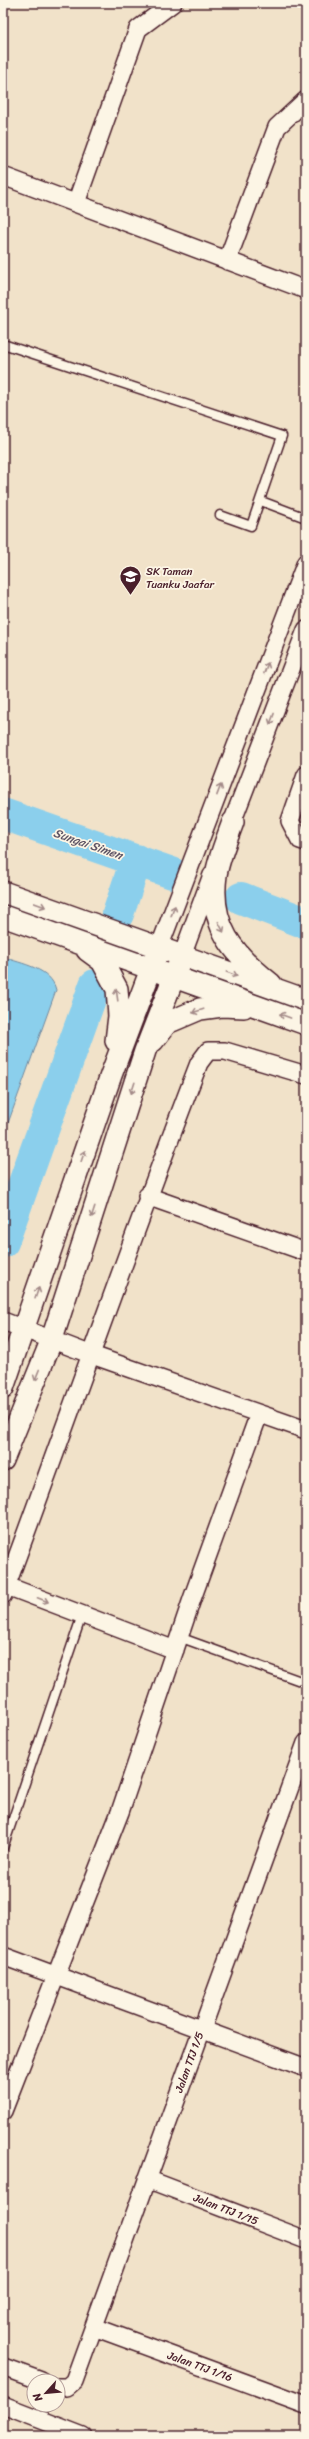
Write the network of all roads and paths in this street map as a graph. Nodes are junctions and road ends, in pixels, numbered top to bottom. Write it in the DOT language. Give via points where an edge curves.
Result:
graph roads {
  1 [pos="173,3"];
  2 [pos="306,100"];
  3 [pos="3,176"];
  4 [pos="76,203"];
  5 [pos="227,261"];
  6 [pos="306,290"];
  7 [pos="3,344"];
  8 [pos="261,501"];
  9 [pos="220,515"];
  10 [pos="306,518"];
  11 [pos="306,562"];
  12 [pos="306,630"];
  13 [pos="306,775"];
  14 [pos="233,822"];
  15 [pos="306,842"];
  16 [pos="3,892"];
  17 [pos="3,916"];
  18 [pos="74,941"];
  19 [pos="159,948"];
  20 [pos="182,956"];
  21 [pos="151,969"];
  22 [pos="174,977"];
  23 [pos="281,991"];
  24 [pos="306,1000"];
  25 [pos="264,1009"];
  26 [pos="306,1024"];
  27 [pos="145,1051"];
  28 [pos="110,1075"];
  29 [pos="306,1075"];
  30 [pos="147,1196"];
  31 [pos="306,1252"];
  32 [pos="3,1321"];
  33 [pos="24,1330"];
  34 [pos="52,1339"];
  35 [pos="92,1355"];
  36 [pos="3,1388"];
  37 [pos="259,1414"];
  38 [pos="306,1430"];
  39 [pos="3,1460"];
  40 [pos="5,1591"];
  41 [pos="82,1615"];
  42 [pos="177,1643"];
  43 [pos="306,1683"];
  44 [pos="306,1743"];
  45 [pos="303,1763"];
  46 [pos="3,1848"];
  47 [pos="3,1956"];
  48 [pos="56,1976"];
  49 [pos="201,2029"];
  50 [pos="306,2068"];
  51 [pos="3,2111"];
  52 [pos="147,2179"];
  53 [pos="306,2240"];
  54 [pos="94,2327"];
  55 [pos="3,2367"];
  56 [pos="26,2375"];
  57 [pos="66,2387"];
  58 [pos="3,2405"];
  59 [pos="306,2405"];
  60 [pos="83,2436"];
  1 -- 4 [label="street" via="138,29"];
  2 -- 5 [label="street" via="277,127"];
  3 -- 4 [label="street"];
  4 -- 5 [label="street"];
  5 -- 6 [label="street"];
  7 -- 8 [label="lane" via="282,436"];
  8 -- 9 [label="lane" via="251,526"];
  8 -- 10 [label="lane"];
  19 -- 11 [label="street, one-way"];
  12 -- 14 [label="street, one-way"];
  13 -- 15 [label="street" via="290,821 300,840"];
  14 -- 20 [label="street"];
  14 -- 23 [label="street, one-way" via="216,874 215,912 220,927 236,950 258,973"];
  16 -- 19 [label="street, one-way"];
  17 -- 18 [label="street"];
  18 -- 21 [label="street"];
  28 -- 18 [label="street, one-way" via="119,1016 117,989 102,961"];
  19 -- 20 [label="street"];
  19 -- 21 [label="street"];
  20 -- 22 [label="street"];
  20 -- 23 [label="street, one-way"];
  21 -- 22 [label="street"];
  21 -- 28 [label="street"];
  22 -- 25 [label="street"];
  22 -- 27 [label="street"];
  23 -- 24 [label="street"];
  26 -- 25 [label="street, one-way"];
  25 -- 27 [label="street, one-way" via="222,1006 200,1009 167,1023"];
  27 -- 34 [label="street, one-way"];
  33 -- 28 [label="street, one-way"];
  29 -- 30 [label="street" via="225,1051 208,1051 199,1063"];
  30 -- 31 [label="street"];
  30 -- 35 [label="street"];
  32 -- 33 [label="street"];
  33 -- 34 [label="street"];
  33 -- 36 [label="street"];
  34 -- 35 [label="street"];
  34 -- 39 [label="street, one-way"];
  35 -- 37 [label="street"];
  35 -- 40 [label="street"];
  37 -- 38 [label="street"];
  37 -- 42 [label="street"];
  40 -- 41 [label="street, one-way"];
  41 -- 42 [label="street"];
  41 -- 46 [label="lane"];
  42 -- 43 [label="lane"];
  42 -- 48 [label="street" via="120,1812"];
  44 -- 45 [label="street, Jalan TTJ 1/5"];
  45 -- 49 [label="street, Jalan TTJ 1/5"];
  47 -- 48 [label="street"];
  48 -- 49 [label="street"];
  48 -- 51 [label="street"];
  49 -- 50 [label="street"];
  49 -- 52 [label="street, Jalan TTJ 1/5"];
  52 -- 53 [label="street, Jalan TTJ 1/15"];
  52 -- 54 [label="street, Jalan TTJ 1/5"];
  54 -- 57 [label="street, Jalan TTJ 1/5" via="74,2382"];
  54 -- 59 [label="street, Jalan TTJ 1/16"];
  55 -- 56 [label="street"];
  58 -- 60 [label="street"];
}
